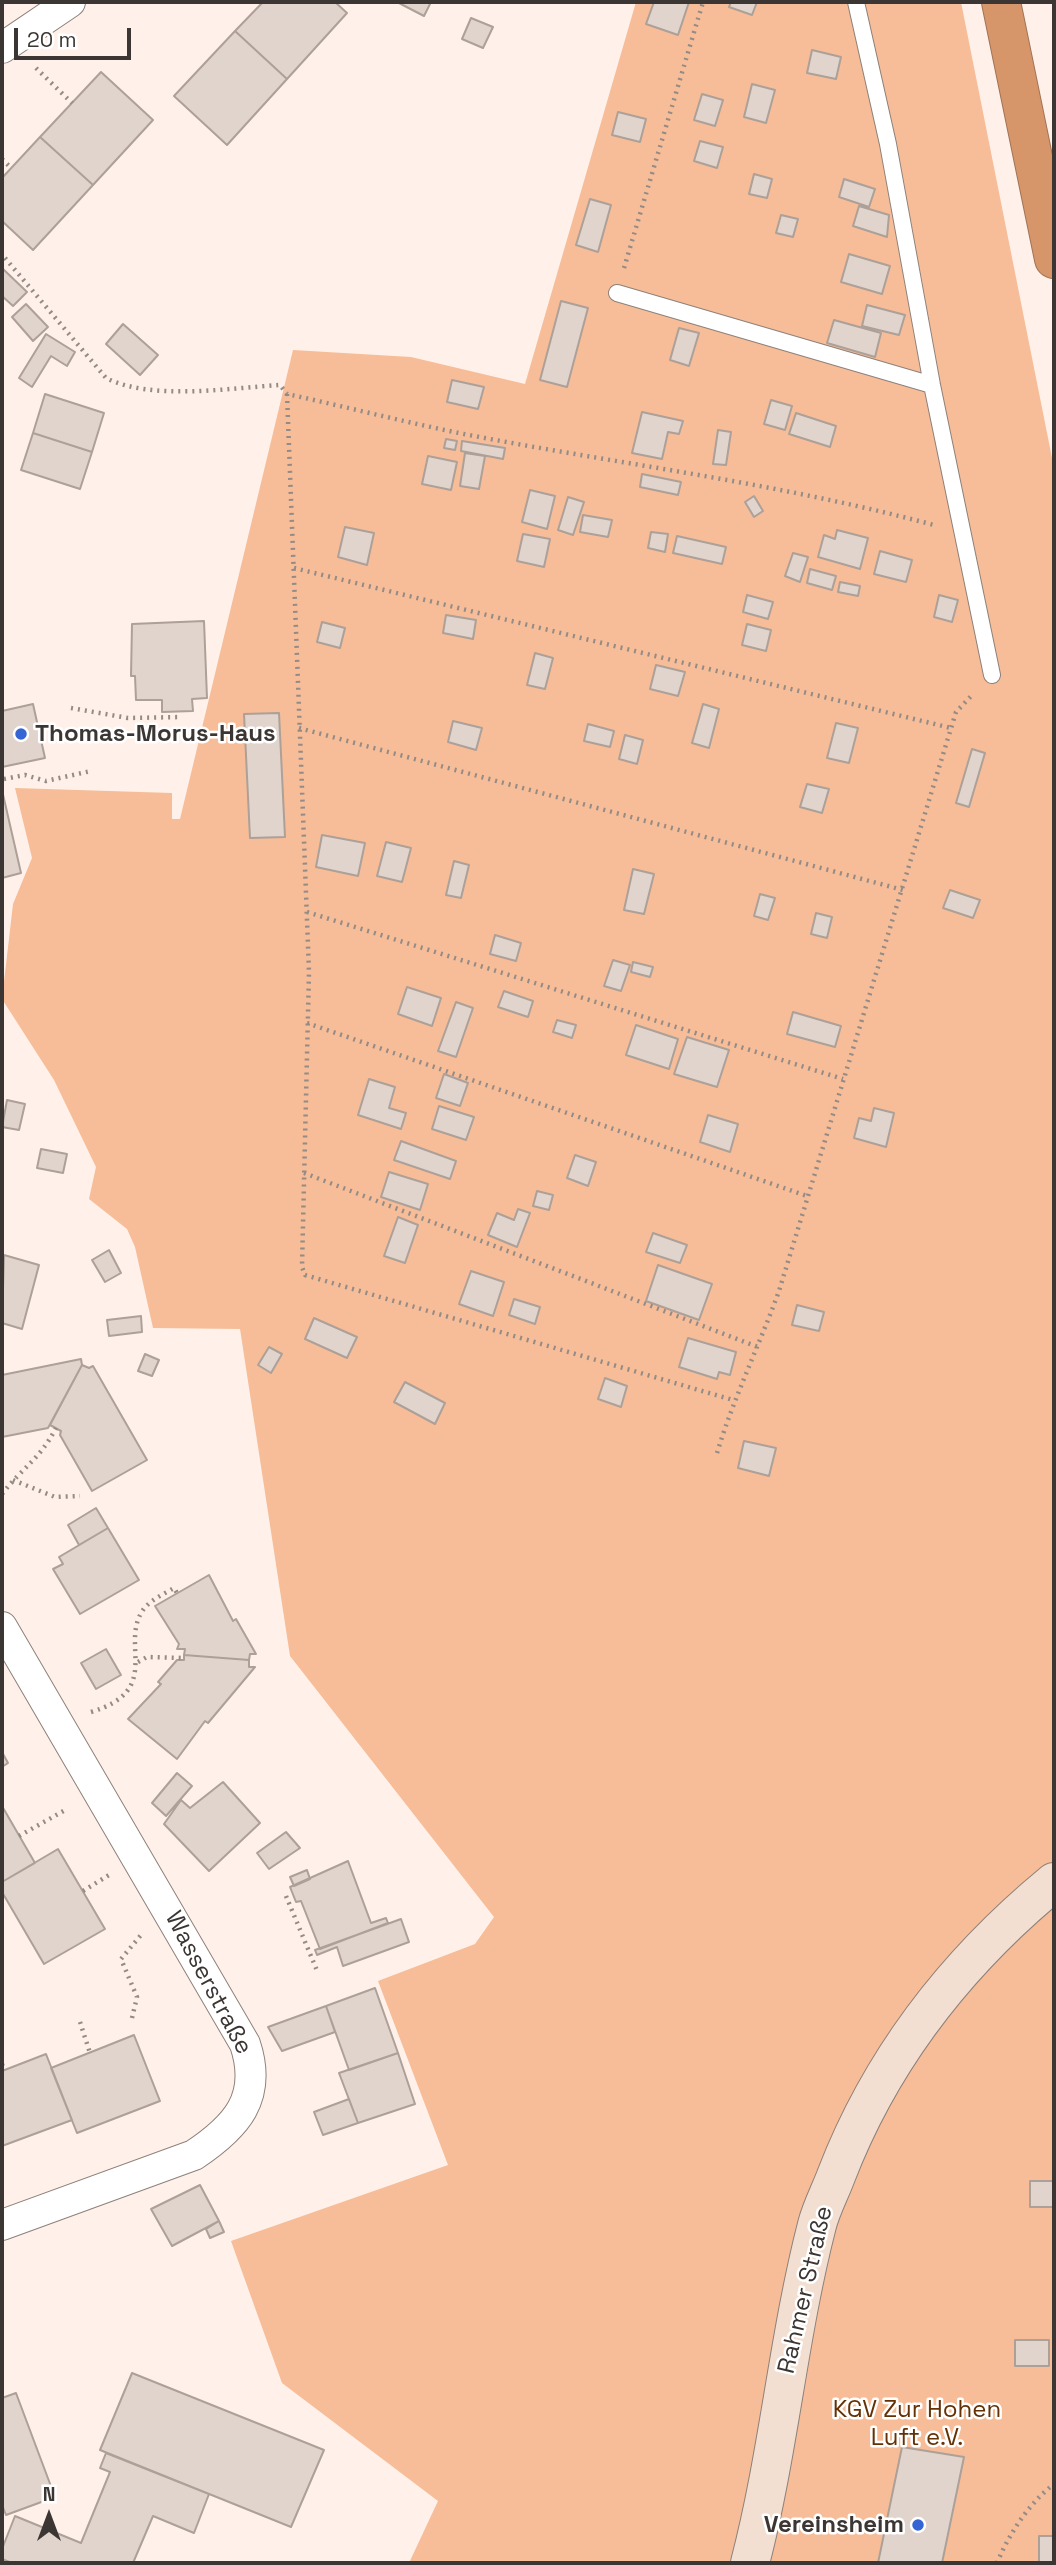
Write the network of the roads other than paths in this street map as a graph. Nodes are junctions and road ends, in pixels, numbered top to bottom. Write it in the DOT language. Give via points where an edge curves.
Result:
graph roads {
  1 [pos="70,2"];
  2 [pos="856,2"];
  3 [pos="1001,2"];
  4 [pos="2,48"];
  5 [pos="1054,259"];
  6 [pos="617,292"];
  7 [pos="932,385"];
  8 [pos="992,675"];
  9 [pos="2,1628"];
  10 [pos="1054,1882"];
  11 [pos="2,2225"];
  12 [pos="750,2563"];
  1 -- 4 [label="street"];
  2 -- 7 [label="lane" via="888,144"];
  3 -- 5 [label="highway"];
  6 -- 7 [label="lane"];
  7 -- 8 [label="lane"];
  9 -- 11 [label="street, Wasserstraße" via="184,1935 245,2043 250,2060 242,2114 222,2136 194,2155"];
  10 -- 12 [label="main road, Rahmer Straße" via="1007,1920 944,1989 853,2131 818,2222"];
}
